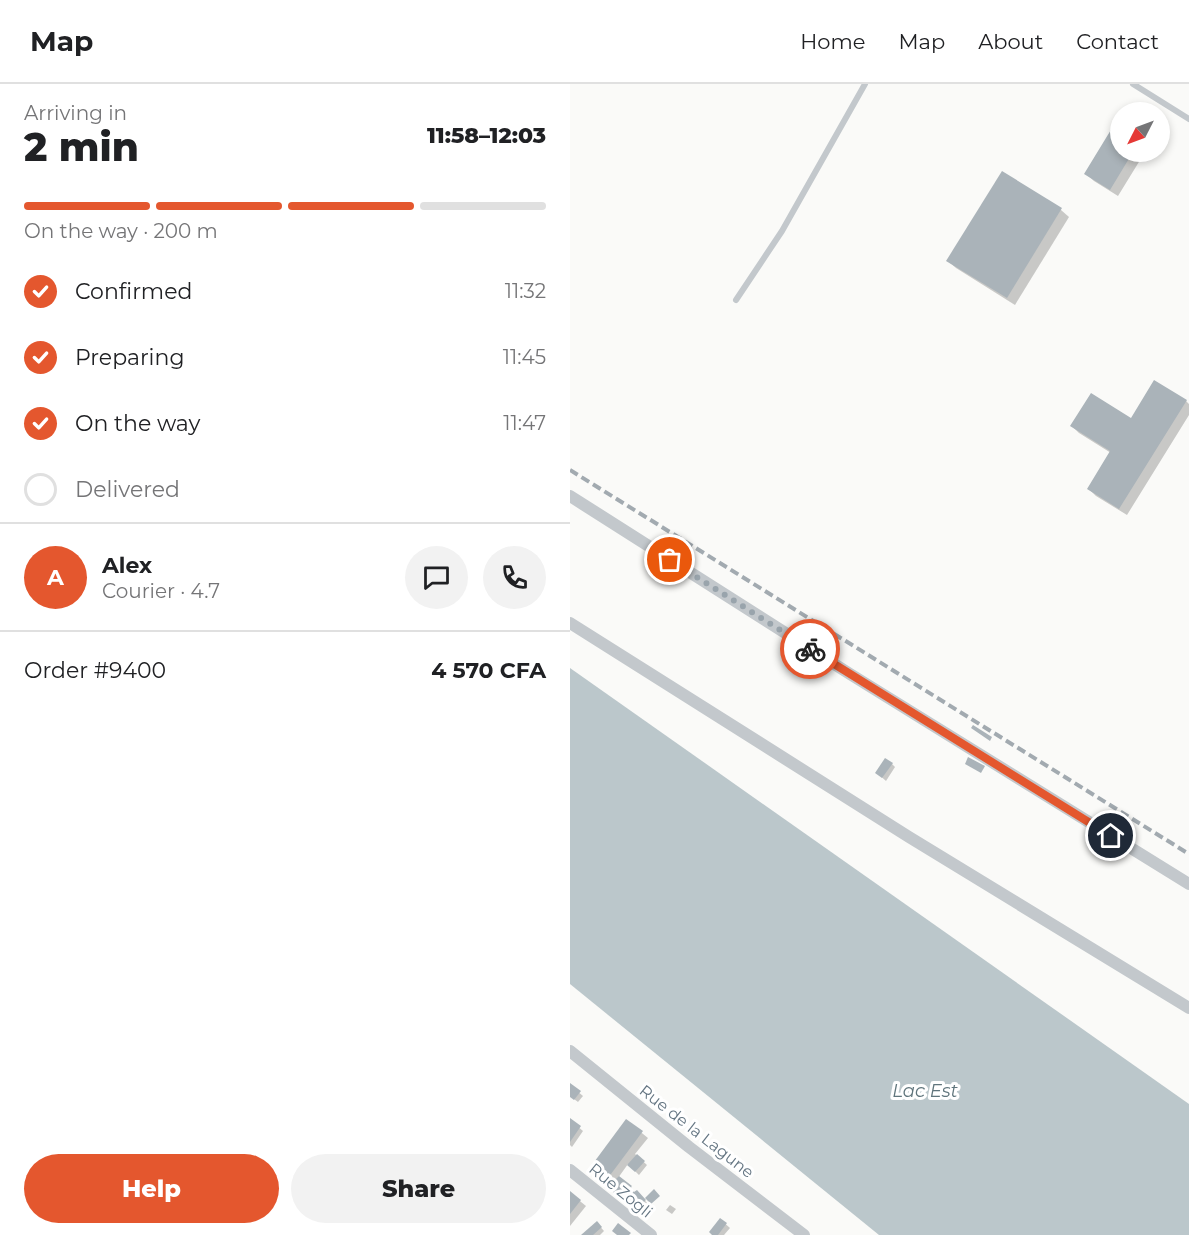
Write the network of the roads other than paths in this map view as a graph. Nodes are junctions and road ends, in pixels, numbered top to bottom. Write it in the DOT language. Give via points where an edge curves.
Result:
graph roads {
  1 [pos="865,84"];
  2 [pos="1133,84"];
  3 [pos="1189,119"];
  4 [pos="736,300"];
  5 [pos="570,496"];
  6 [pos="570,622"];
  7 [pos="1189,884"];
  8 [pos="1189,1008"];
  9 [pos="570,1051"];
  10 [pos="570,1170"];
  11 [pos="651,1235"];
  12 [pos="804,1235"];
  1 -- 4 [label="lane" via="782,231"];
  2 -- 3 [label="lane"];
  5 -- 7 [label="street"];
  6 -- 8 [label="street" via="909,837"];
  9 -- 12 [label="street, Rue de la Lagune"];
  10 -- 11 [label="street, Rue Zogli"];
}
